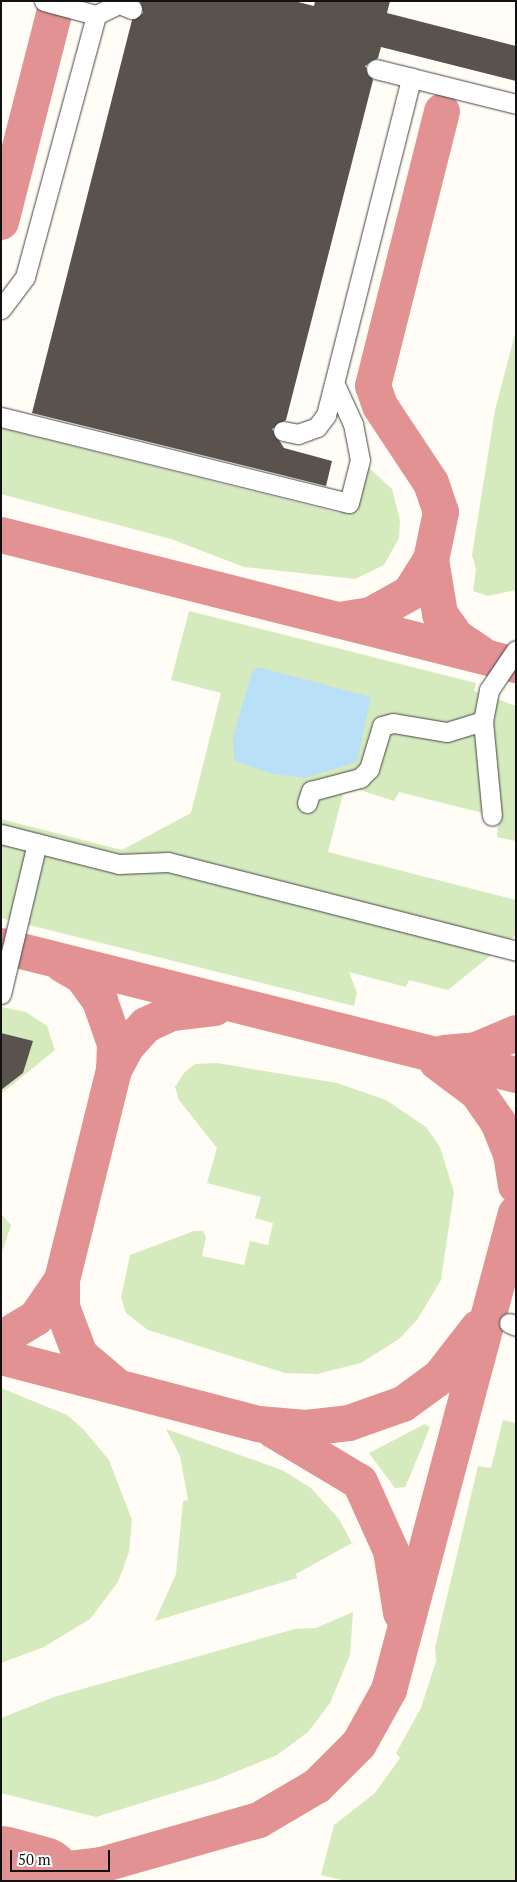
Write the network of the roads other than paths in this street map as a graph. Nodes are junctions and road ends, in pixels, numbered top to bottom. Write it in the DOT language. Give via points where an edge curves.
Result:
graph roads {
  1 [pos="44,1"];
  2 [pos="124,5"];
  3 [pos="96,16"];
  4 [pos="376,69"];
  5 [pos="411,78"];
  6 [pos="516,104"];
  7 [pos="1,309"];
  8 [pos="336,387"];
  9 [pos="1,417"];
  10 [pos="283,431"];
  11 [pos="516,650"];
  12 [pos="483,721"];
  13 [pos="307,803"];
  14 [pos="492,816"];
  15 [pos="1,834"];
  16 [pos="37,844"];
  17 [pos="516,951"];
  18 [pos="1,994"];
  1 -- 3 [label="lane"];
  2 -- 3 [label="lane"];
  3 -- 7 [label="lane" via="25,278"];
  4 -- 5 [label="lane"];
  5 -- 6 [label="lane"];
  5 -- 8 [label="lane"];
  8 -- 9 [label="lane" via="353,424 360,460 349,503"];
  8 -- 10 [label="lane" via="318,427 298,434"];
  11 -- 12 [label="lane" via="489,690"];
  12 -- 13 [label="lane" via="447,732 393,723 382,726 368,769 360,778 311,791"];
  12 -- 14 [label="lane"];
  15 -- 16 [label="lane"];
  16 -- 17 [label="lane" via="119,864 168,862"];
  16 -- 18 [label="lane"];
}
